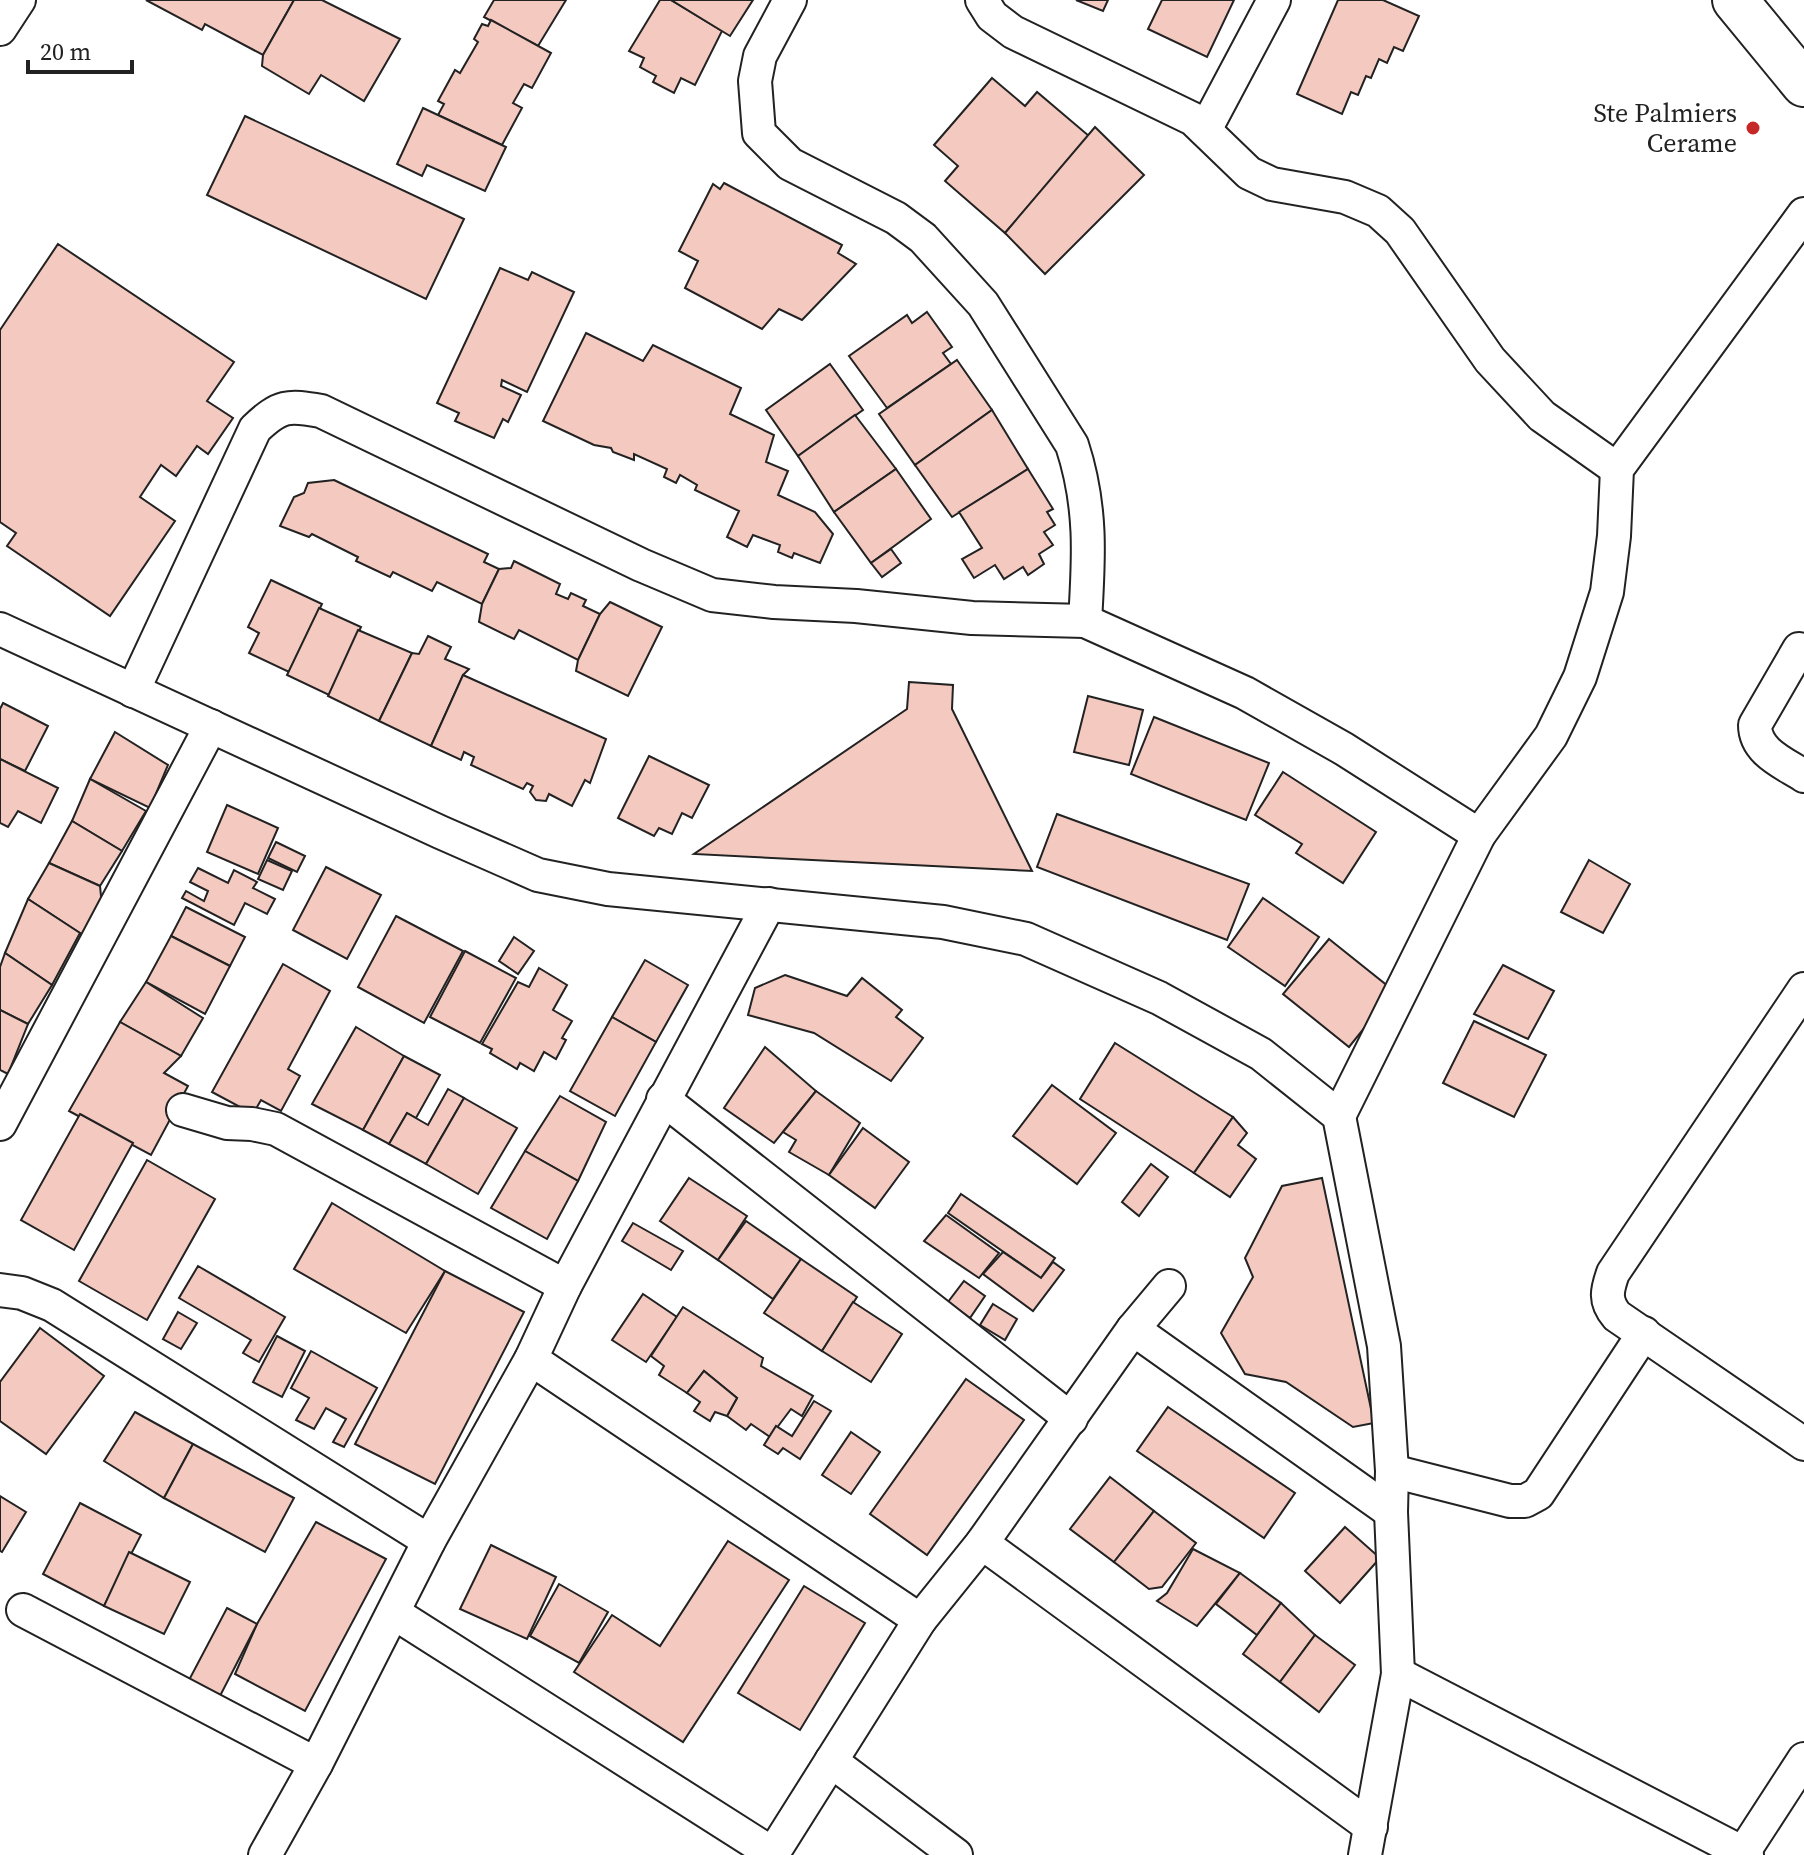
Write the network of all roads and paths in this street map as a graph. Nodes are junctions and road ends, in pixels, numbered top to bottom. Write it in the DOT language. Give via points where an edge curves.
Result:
graph roads {
  1 [pos="19,0"];
  2 [pos="790,0"];
  3 [pos="982,0"];
  4 [pos="1274,0"];
  5 [pos="1735,0"];
  6 [pos="0,29"];
  7 [pos="1804,84"];
  8 [pos="1205,130"];
  9 [pos="1804,214"];
  10 [pos="1617,469"];
  11 [pos="1085,621"];
  12 [pos="0,629"];
  13 [pos="1799,649"];
  14 [pos="133,691"];
  15 [pos="211,726"];
  16 [pos="1804,776"];
  17 [pos="1479,835"];
  18 [pos="769,904"];
  19 [pos="1804,989"];
  20 [pos="663,1099"];
  21 [pos="183,1110"];
  22 [pos="1339,1116"];
  23 [pos="0,1124"];
  24 [pos="565,1286"];
  25 [pos="1169,1286"];
  26 [pos="0,1290"];
  27 [pos="1133,1329"];
  28 [pos="1644,1333"];
  29 [pos="531,1359"];
  30 [pos="1071,1419"];
  31 [pos="1804,1444"];
  32 [pos="1392,1471"];
  33 [pos="1391,1512"];
  34 [pos="429,1541"];
  35 [pos="982,1543"];
  36 [pos="23,1610"];
  37 [pos="394,1613"];
  38 [pos="920,1620"];
  39 [pos="1398,1674"];
  40 [pos="1804,1759"];
  41 [pos="831,1761"];
  42 [pos="316,1764"];
  43 [pos="1368,1841"];
  44 [pos="276,1851"];
  45 [pos="772,1854"];
  46 [pos="1745,1854"];
  47 [pos="956,1855"];
  1 -- 6 [label="street"];
  2 -- 11 [label="street" via="760,56 755,81 759,133 790,164 896,218 923,238 983,304 1072,445 1090,537"];
  3 -- 8 [label="street" via="1013,32 1193,119"];
  4 -- 8 [label="street"];
  5 -- 7 [label="main road"];
  8 -- 10 [label="street" via="1249,173 1272,184 1345,197 1378,211 1400,231 1490,360 1542,416"];
  9 -- 10 [label="street"];
  10 -- 17 [label="street" via="1607,592 1580,677 1551,736"];
  11 -- 14 [label="street" via="972,618 712,595 321,411 292,406 273,411 255,429"];
  11 -- 17 [label="street" via="1245,693"];
  12 -- 14 [label="street"];
  13 -- 16 [label="street" via="1755,725 1755,738"];
  14 -- 15 [label="street"];
  15 -- 18 [label="street" via="538,875 608,889"];
  15 -- 23 [label="street"];
  17 -- 22 [label="street"];
  18 -- 20 [label="street"];
  18 -- 22 [label="street" via="943,922 1026,939 1159,998 1261,1054"];
  19 -- 28 [label="street" via="1613,1273 1606,1292 1609,1307"];
  20 -- 24 [label="street"];
  20 -- 30 [label="street"];
  21 -- 24 [label="street" via="276,1129"];
  22 -- 32 [label="street" via="1384,1346"];
  24 -- 29 [label="street"];
  25 -- 27 [label="street"];
  26 -- 34 [label="street" via="52,1305"];
  27 -- 30 [label="street"];
  27 -- 33 [label="street"];
  28 -- 31 [label="street"];
  28 -- 32 [label="street" via="1538,1494 1510,1501"];
  29 -- 34 [label="street"];
  29 -- 38 [label="street"];
  30 -- 35 [label="street"];
  32 -- 33 [label="street"];
  33 -- 39 [label="street"];
  34 -- 37 [label="street"];
  35 -- 38 [label="street"];
  35 -- 43 [label="street"];
  36 -- 42 [label="street"];
  37 -- 42 [label="street"];
  37 -- 45 [label="street"];
  38 -- 41 [label="street"];
  39 -- 43 [label="street"];
  39 -- 46 [label="street"];
  40 -- 46 [label="street"];
  41 -- 45 [label="street"];
  41 -- 47 [label="street"];
  42 -- 44 [label="street"];
}
